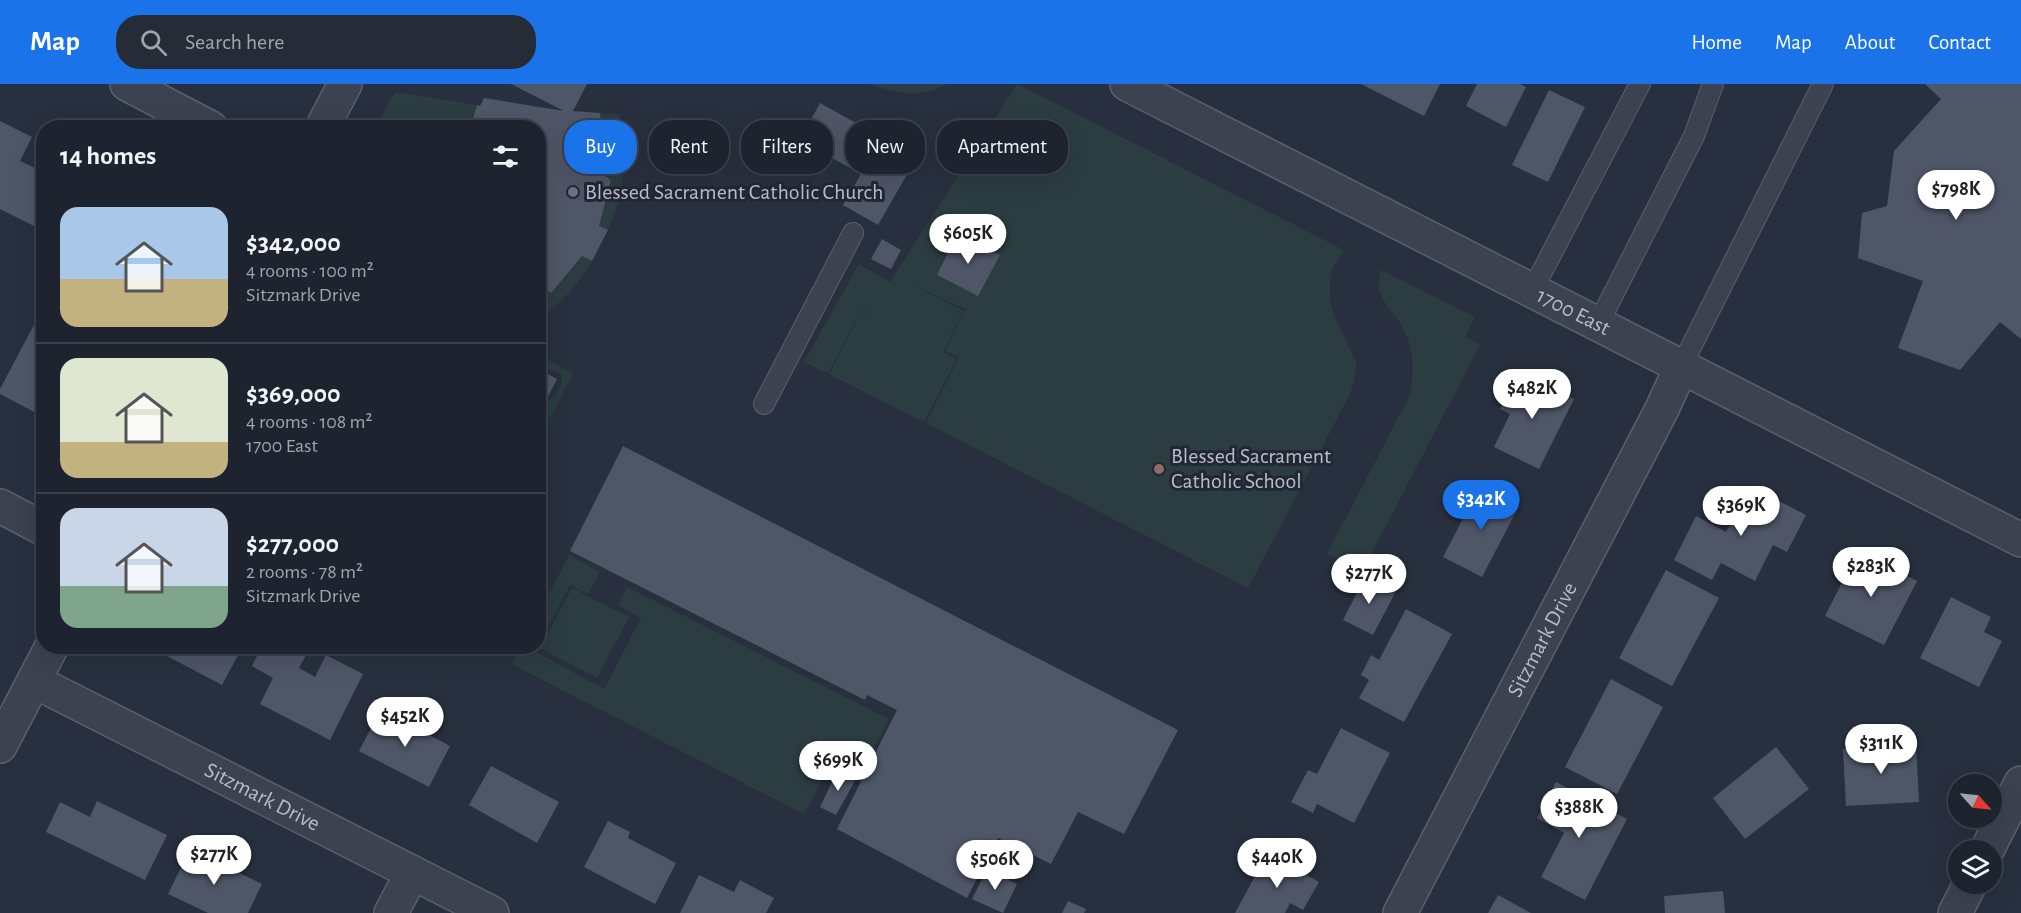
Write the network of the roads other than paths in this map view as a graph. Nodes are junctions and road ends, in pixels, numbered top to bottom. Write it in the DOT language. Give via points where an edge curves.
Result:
graph roads {
  1 [pos="127,84"];
  2 [pos="345,84"];
  3 [pos="1127,84"];
  4 [pos="1640,84"];
  5 [pos="1713,84"];
  6 [pos="1823,84"];
  7 [pos="196,120"];
  8 [pos="326,120"];
  9 [pos="853,233"];
  10 [pos="1532,291"];
  11 [pos="1598,324"];
  12 [pos="1682,365"];
  13 [pos="764,404"];
  14 [pos="0,506"];
  15 [pos="36,525"];
  16 [pos="2021,540"];
  17 [pos="48,654"];
  18 [pos="34,681"];
  19 [pos="0,746"];
  20 [pos="2021,783"];
  21 [pos="1992,840"];
  22 [pos="412,873"];
  23 [pos="1965,894"];
  24 [pos="391,913"];
  25 [pos="492,913"];
  26 [pos="1400,913"];
  27 [pos="1955,913"];
  1 -- 7 [label="street"];
  2 -- 8 [label="street"];
  3 -- 10 [label="street, 1700 East"];
  4 -- 10 [label="lane"];
  5 -- 11 [label="lane" via="1694,136"];
  6 -- 12 [label="lane"];
  9 -- 13 [label="lane"];
  10 -- 11 [label="street, 1700 East"];
  11 -- 12 [label="street, 1700 East"];
  12 -- 16 [label="street, 1700 East"];
  12 -- 26 [label="street, Sitzmark Drive"];
  14 -- 15 [label="street"];
  17 -- 18 [label="street"];
  18 -- 19 [label="street"];
  18 -- 22 [label="street, Sitzmark Drive"];
  20 -- 21 [label="street"];
  22 -- 24 [label="street"];
  22 -- 25 [label="street, Sitzmark Drive"];
  23 -- 27 [label="street"];
}
